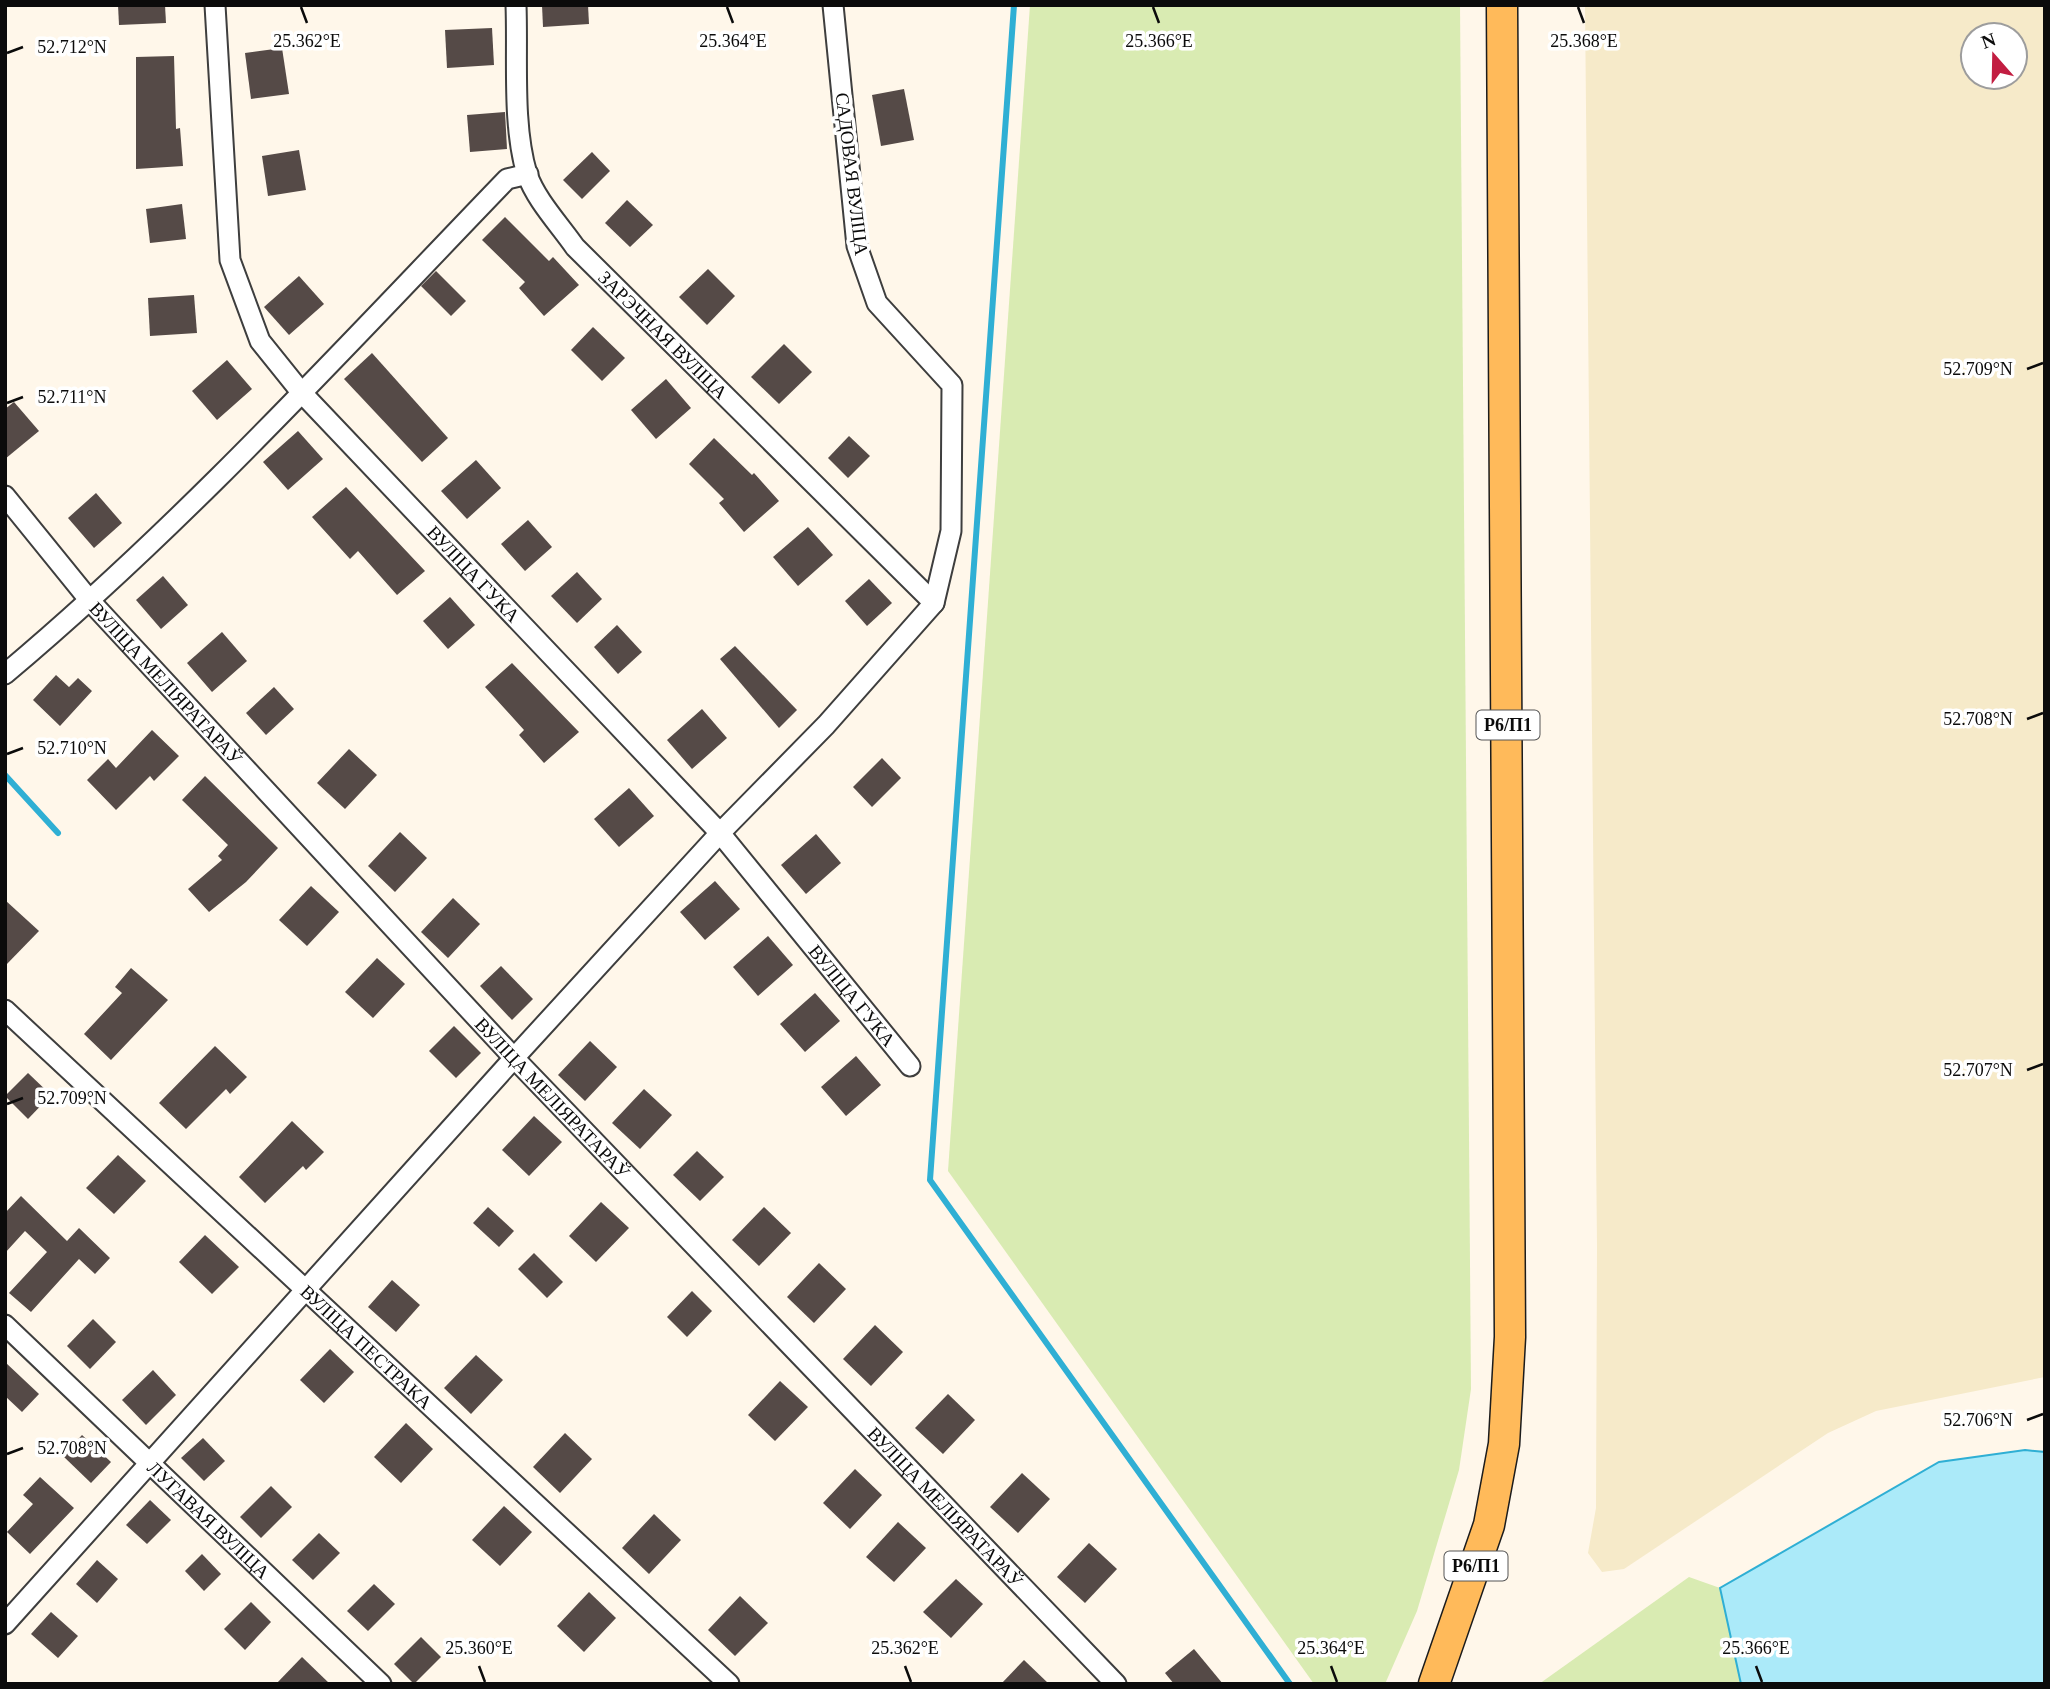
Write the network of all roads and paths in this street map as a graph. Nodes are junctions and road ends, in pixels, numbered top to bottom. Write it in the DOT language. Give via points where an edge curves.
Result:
graph roads {
  1 [pos="215,5"];
  2 [pos="516,5"];
  3 [pos="833,5"];
  4 [pos="1502,5"];
  5 [pos="528,174"];
  6 [pos="301,392"];
  7 [pos="5,496"];
  8 [pos="91,602"];
  9 [pos="934,603"];
  10 [pos="5,674"];
  11 [pos="720,833"];
  12 [pos="5,1010"];
  13 [pos="514,1058"];
  14 [pos="910,1066"];
  15 [pos="306,1291"];
  16 [pos="5,1325"];
  17 [pos="150,1460"];
  18 [pos="5,1624"];
  19 [pos="382,1684"];
  20 [pos="729,1684"];
  21 [pos="1116,1684"];
  22 [pos="1434,1684"];
  1 -- 6 [label="street, ВУЛІЦА ГУКА" via="230,260 260,341"];
  2 -- 5 [label="street, ЗАРЭЧНАЯ ВУЛІЦА" via="520,134"];
  3 -- 9 [label="street, САДОВАЯ ВУЛІЦА" via="858,246 877,303 952,385 951,531"];
  4 -- 22 [label="main road, Р6/П1" via="1510,1337 1504,1444 1489,1525"];
  5 -- 6 [label="street" via="507,179"];
  5 -- 9 [label="street, ЗАРЭЧНАЯ ВУЛІЦА" via="575,247"];
  6 -- 8 [label="street" via="197,501"];
  6 -- 11 [label="street, ВУЛІЦА ГУКА"];
  7 -- 8 [label="street, ВУЛІЦА МЕЛІЯРАТАРАЎ"];
  8 -- 10 [label="street"];
  8 -- 13 [label="street, ВУЛІЦА МЕЛІЯРАТАРАЎ"];
  9 -- 11 [label="street"];
  11 -- 13 [label="street"];
  11 -- 14 [label="street, ВУЛІЦА ГУКА"];
  12 -- 15 [label="street, ВУЛІЦА ПЕСТРАКА"];
  13 -- 15 [label="street"];
  13 -- 21 [label="street, ВУЛІЦА МЕЛІЯРАТАРАЎ"];
  15 -- 17 [label="street"];
  15 -- 20 [label="street, ВУЛІЦА ПЕСТРАКА"];
  16 -- 17 [label="street, ЛУГАВАЯ ВУЛІЦА"];
  17 -- 18 [label="street"];
  17 -- 19 [label="street, ЛУГАВАЯ ВУЛІЦА"];
}
